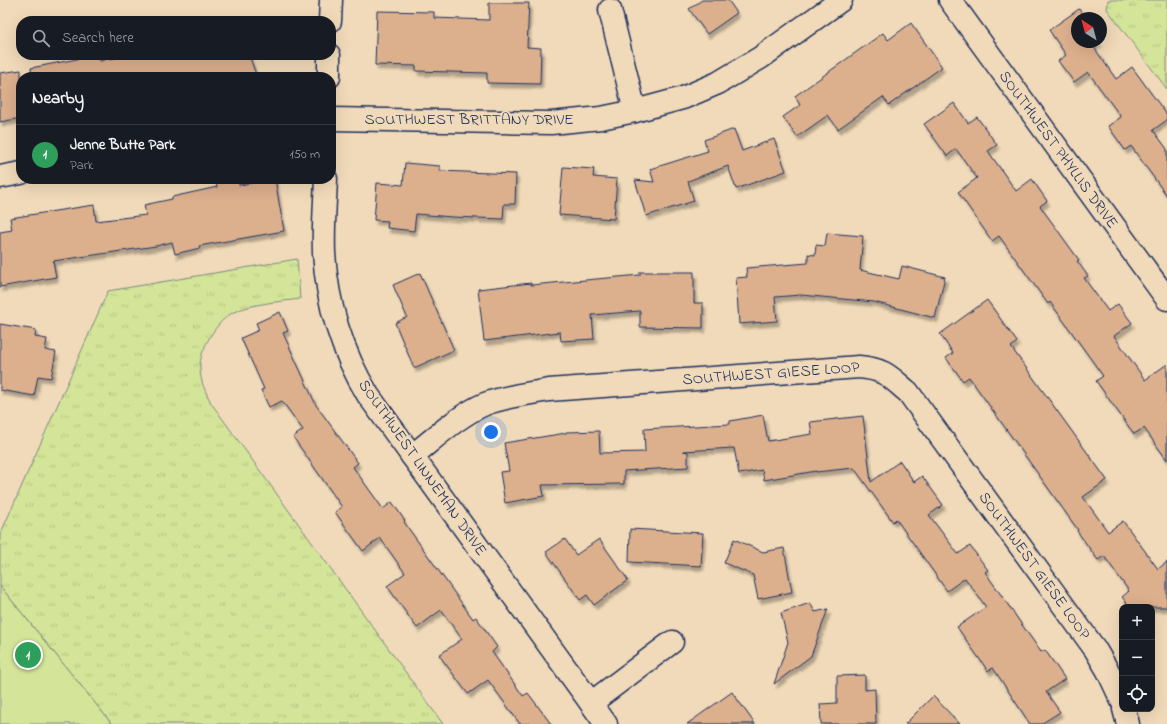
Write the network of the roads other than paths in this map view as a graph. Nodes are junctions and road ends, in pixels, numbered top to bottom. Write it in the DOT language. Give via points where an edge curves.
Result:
graph roads {
  1 [pos="331,0"];
  2 [pos="841,0"];
  3 [pos="950,0"];
  4 [pos="610,10"];
  5 [pos="330,16"];
  6 [pos="329,60"];
  7 [pos="329,72"];
  8 [pos="635,111"];
  9 [pos="336,118"];
  10 [pos="16,174"];
  11 [pos="0,177"];
  12 [pos="326,184"];
  13 [pos="1167,299"];
  14 [pos="412,456"];
  15 [pos="672,642"];
  16 [pos="1119,695"];
  17 [pos="591,703"];
  18 [pos="1125,712"];
  19 [pos="606,724"];
  20 [pos="1128,724"];
  1 -- 5 [label="street"];
  2 -- 8 [label="street, SOUTHWEST BRITTANY DRIVE" via="760,58 718,83 683,98"];
  3 -- 13 [label="street, SOUTHWEST PHYLLIS DRIVE"];
  4 -- 8 [label="street"];
  6 -- 7 [label="street"];
  8 -- 9 [label="street, SOUTHWEST BRITTANY DRIVE" via="601,118 551,123"];
  10 -- 11 [label="street"];
  12 -- 14 [label="street, SOUTHWEST LINNEMAN DRIVE" via="324,252 332,306 338,327 360,381"];
  14 -- 16 [label="street, SOUTHWEST GIESE LOOP" via="468,413 486,404 514,396 549,390 872,368 883,372 908,392 1095,650"];
  14 -- 17 [label="street, SOUTHWEST LINNEMAN DRIVE"];
  15 -- 17 [label="street"];
  17 -- 19 [label="street, SOUTHWEST LINNEMAN DRIVE"];
  18 -- 20 [label="street"];
}
